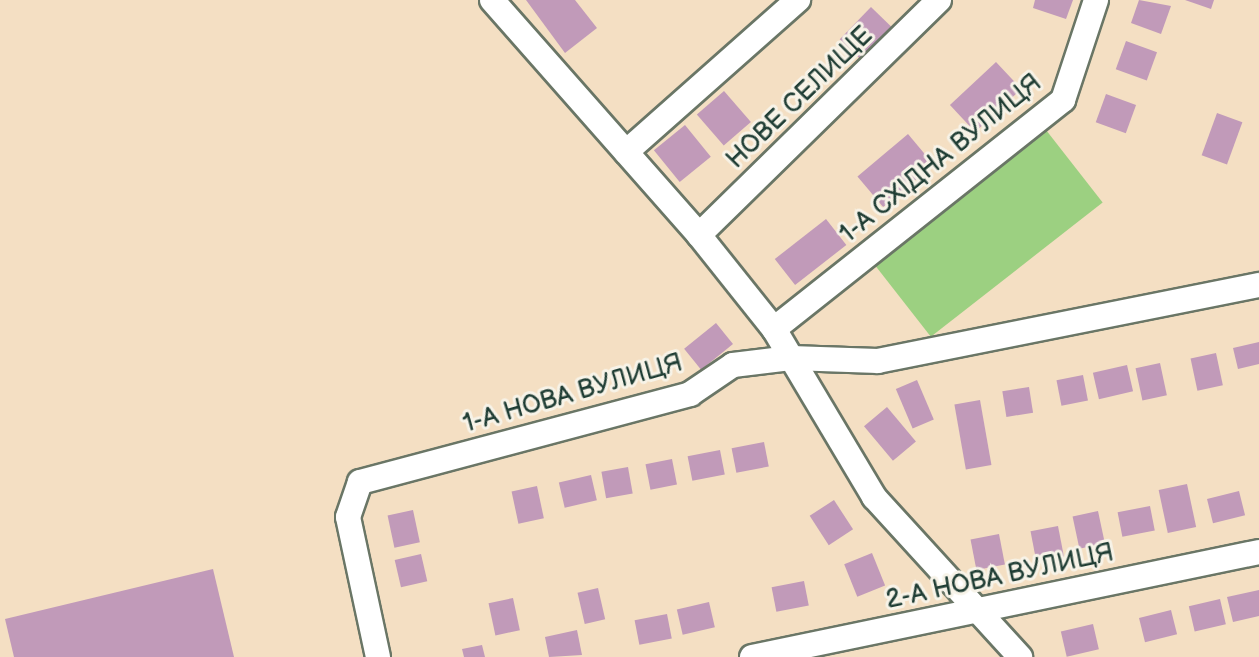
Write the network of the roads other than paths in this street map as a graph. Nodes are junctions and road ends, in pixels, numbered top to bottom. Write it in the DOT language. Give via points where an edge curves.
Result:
graph roads {
  1 [pos="492,0"];
  2 [pos="798,0"];
  3 [pos="939,0"];
  4 [pos="1096,0"];
  5 [pos="626,152"];
  6 [pos="699,235"];
  7 [pos="1259,285"];
  8 [pos="774,329"];
  9 [pos="791,358"];
  10 [pos="1259,552"];
  11 [pos="980,610"];
  12 [pos="378,657"];
  13 [pos="752,657"];
  14 [pos="1020,657"];
  1 -- 5 [label="street"];
  2 -- 5 [label="street"];
  3 -- 6 [label="street, НОВЕ СЕЛИЩЕ"];
  4 -- 8 [label="street, 1-А СХІДНА ВУЛИЦЯ" via="1063,100"];
  5 -- 6 [label="street"];
  6 -- 8 [label="street"];
  7 -- 9 [label="street, 1-А НОВА ВУЛИЦЯ" via="878,361"];
  8 -- 9 [label="street"];
  9 -- 11 [label="street" via="874,497"];
  9 -- 12 [label="street, 1-А НОВА ВУЛИЦЯ" via="733,365 690,394 360,482 348,517"];
  10 -- 11 [label="street, 2-А НОВА ВУЛИЦЯ"];
  11 -- 13 [label="street, 2-А НОВА ВУЛИЦЯ"];
  11 -- 14 [label="street"];
}
